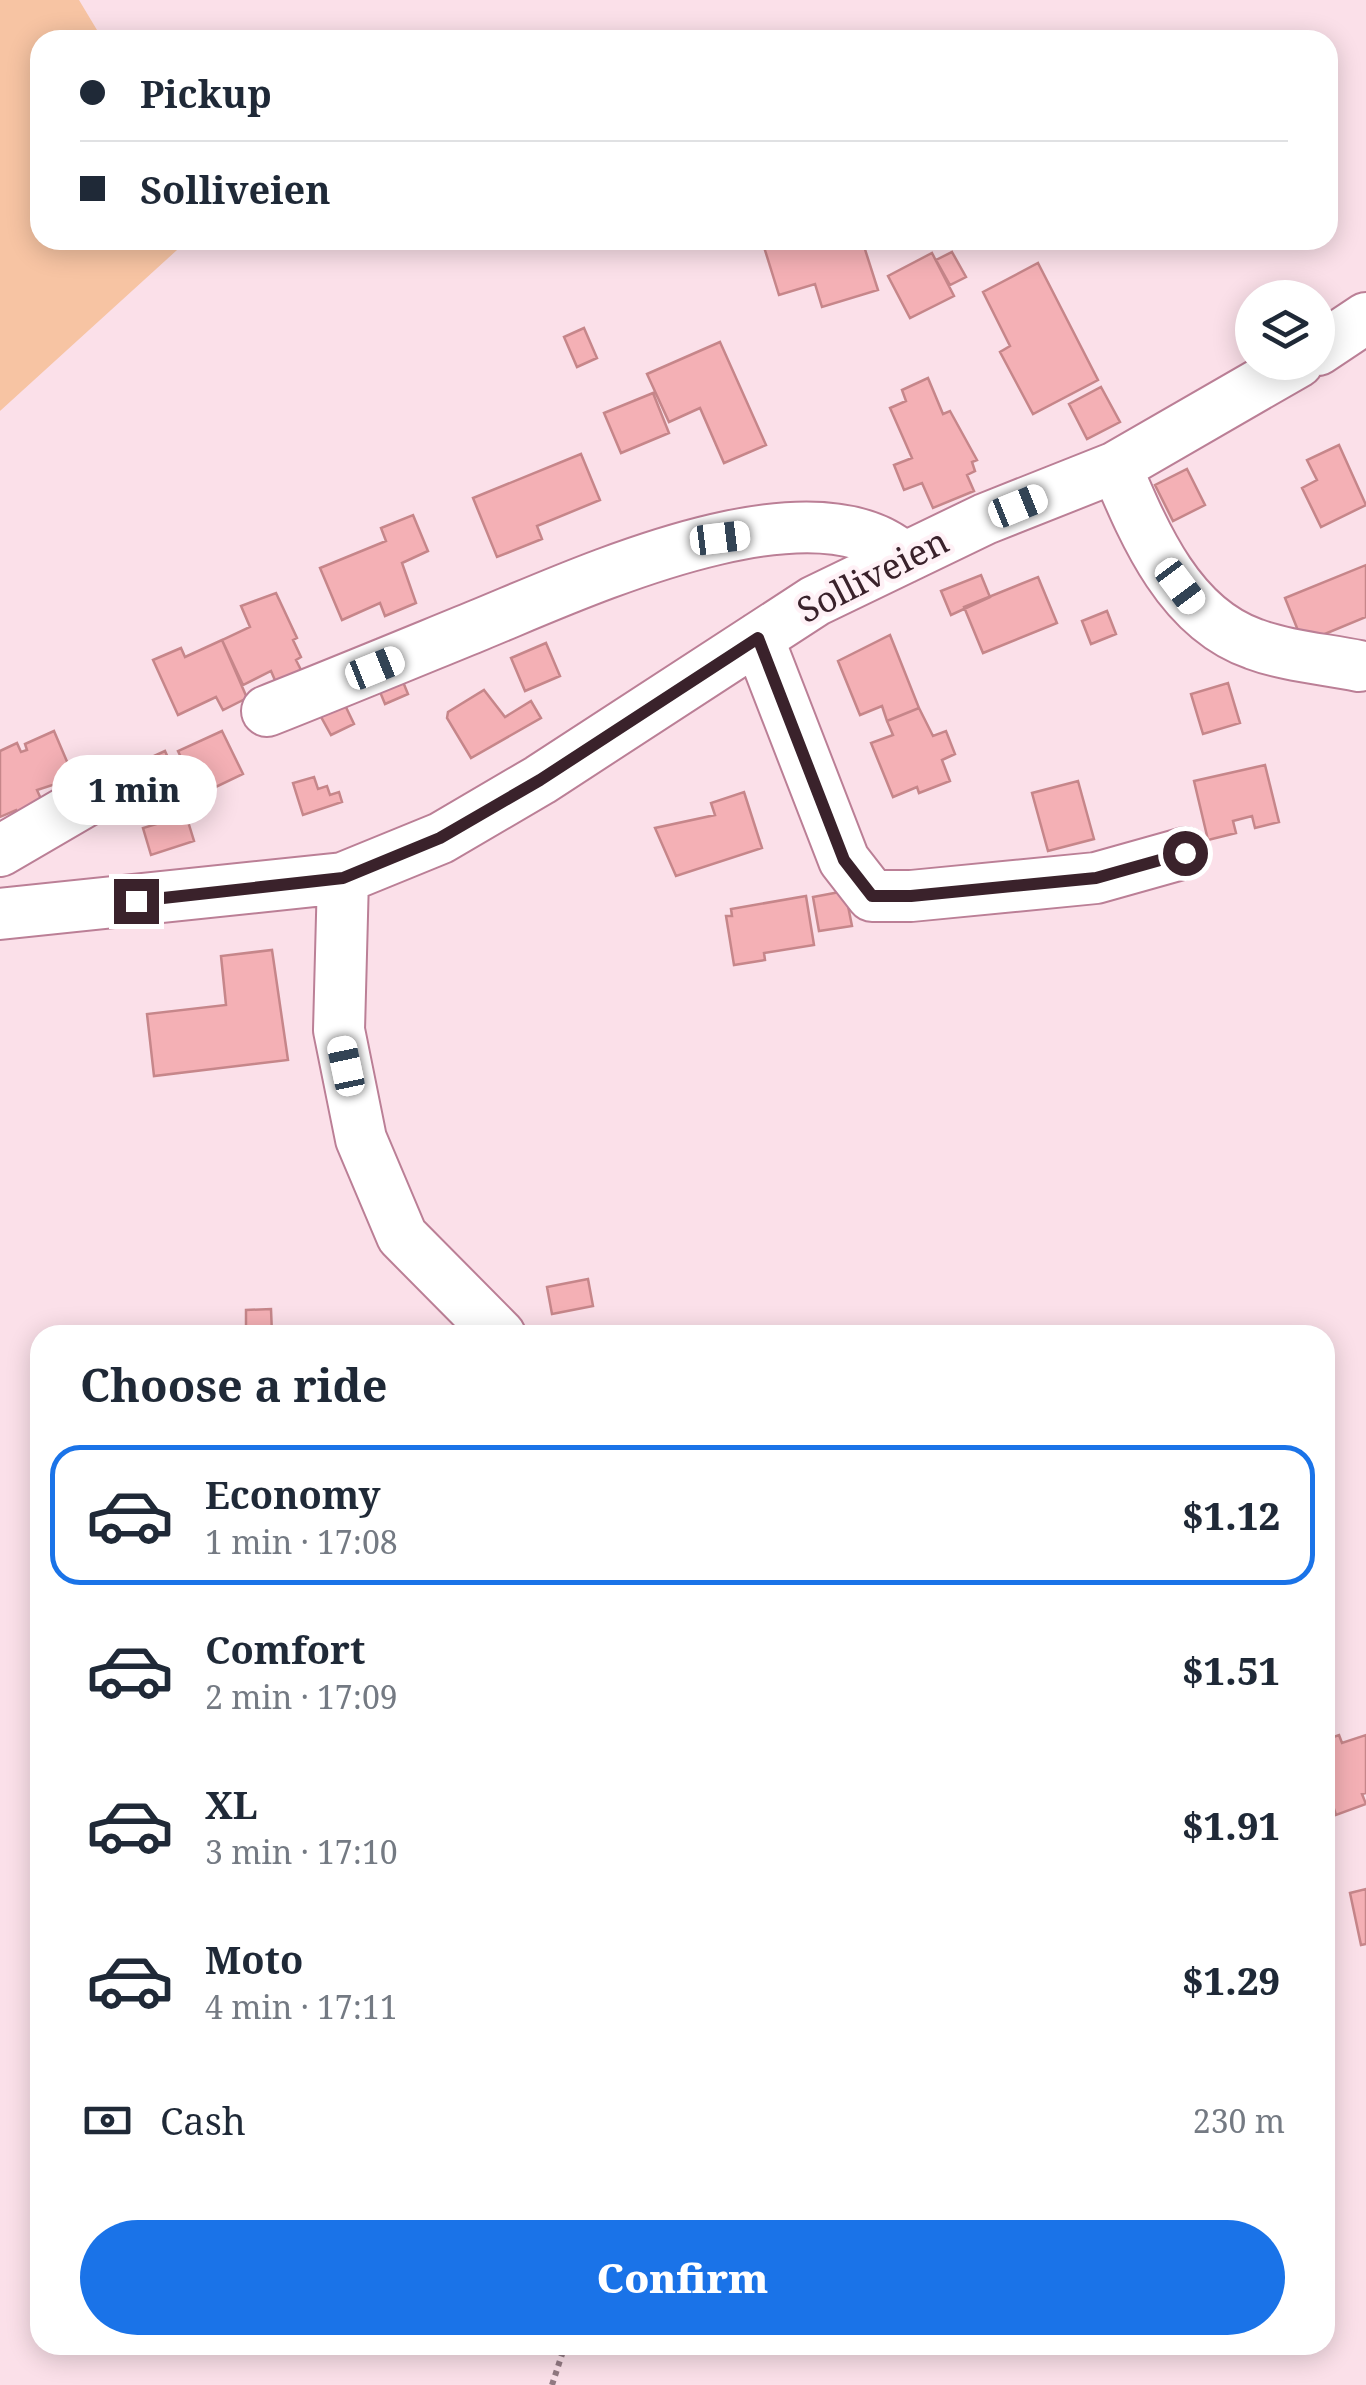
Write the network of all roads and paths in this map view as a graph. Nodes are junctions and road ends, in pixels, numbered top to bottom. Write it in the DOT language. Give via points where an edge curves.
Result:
graph roads {
  1 [pos="1366,318"];
  2 [pos="1335,339"];
  3 [pos="1267,380"];
  4 [pos="1116,467"];
  5 [pos="904,558"];
  6 [pos="758,638"];
  7 [pos="1359,666"];
  8 [pos="267,712"];
  9 [pos="116,784"];
  10 [pos="0,851"];
  11 [pos="1185,853"];
  12 [pos="343,878"];
  13 [pos="0,914"];
  14 [pos="490,1325"];
  15 [pos="562,2355"];
  16 [pos="552,2385"];
  1 -- 2 [label="street"];
  3 -- 4 [label="street, Solliveien"];
  4 -- 5 [label="street, Solliveien"];
  4 -- 7 [label="street" via="1148,542 1197,607 1253,644"];
  5 -- 6 [label="street, Solliveien"];
  5 -- 8 [label="street" via="888,543 836,530 784,530 661,552"];
  6 -- 11 [label="street" via="844,860 872,896 1096,878"];
  6 -- 12 [label="street, Solliveien" via="440,838"];
  9 -- 10 [label="street"];
  12 -- 13 [label="street, Solliveien"];
  12 -- 14 [label="street" via="339,1030 361,1139 402,1236"];
  15 -- 16 [label="path"];
}
